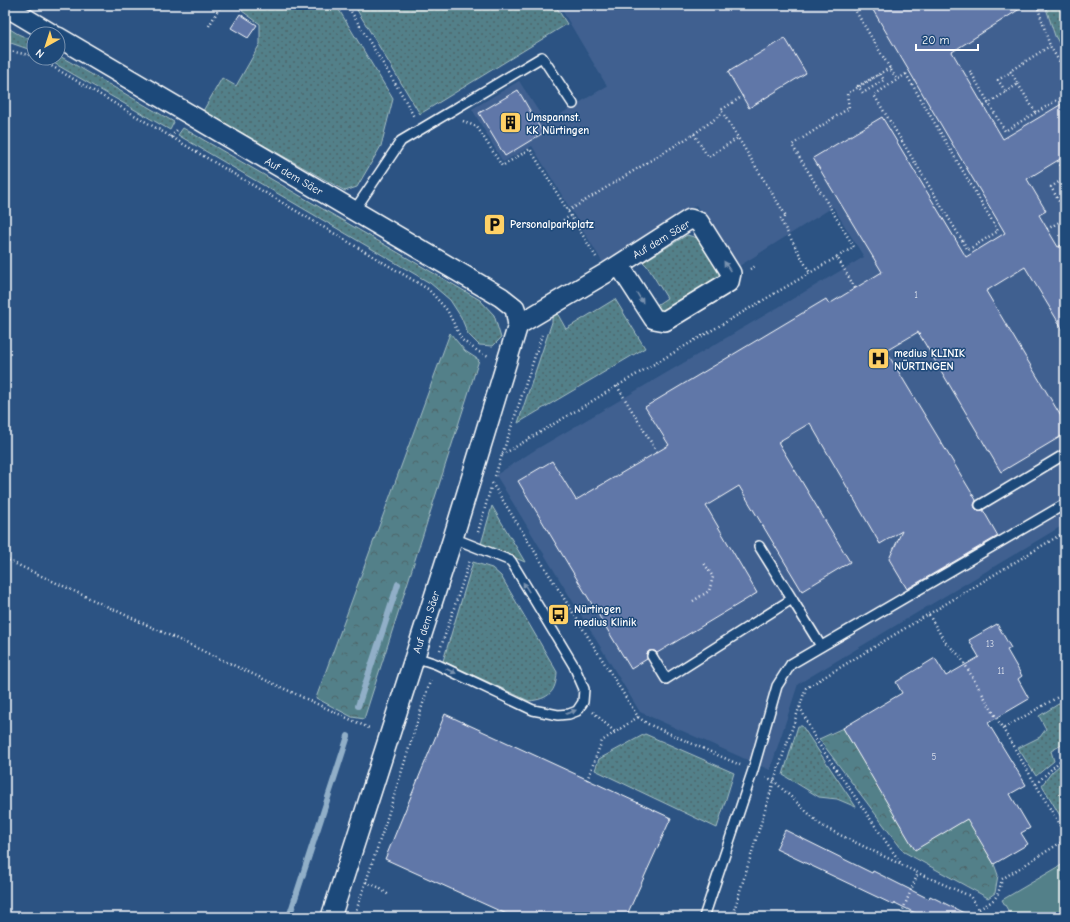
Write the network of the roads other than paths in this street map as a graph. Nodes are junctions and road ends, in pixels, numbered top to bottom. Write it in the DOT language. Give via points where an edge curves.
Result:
graph roads {
  1 [pos="5,6"];
  2 [pos="39,26"];
  3 [pos="66,42"];
  4 [pos="573,104"];
  5 [pos="354,211"];
  6 [pos="612,269"];
  7 [pos="518,325"];
  8 [pos="1065,454"];
  9 [pos="1065,504"];
  10 [pos="980,505"];
  11 [pos="453,538"];
  12 [pos="760,546"];
  13 [pos="792,599"];
  14 [pos="821,646"];
  15 [pos="652,656"];
  16 [pos="415,657"];
  17 [pos="331,917"];
  18 [pos="704,917"];
  1 -- 2 [label="street"];
  3 -- 5 [label="street, Auf dem Säer"];
  4 -- 5 [label="lane" via="542,57 401,142"];
  5 -- 7 [label="street, Auf dem Säer" via="502,297 515,308"];
  6 -- 6 [label="street, Auf dem Säer, one-way" via="654,320 665,321 729,282 731,272 699,222 690,219"];
  6 -- 7 [label="street, Auf dem Säer"];
  7 -- 11 [label="street, Auf dem Säer"];
  8 -- 10 [label="lane"];
  9 -- 14 [label="lane"];
  11 -- 16 [label="street, Auf dem Säer"];
  16 -- 11 [label="lane, one-way" via="436,664 532,710 558,715 569,714 577,711 583,702 584,689 574,666 511,561"];
  12 -- 13 [label="lane"];
  13 -- 14 [label="lane"];
  13 -- 15 [label="lane" via="666,679"];
  14 -- 18 [label="lane" via="791,664 777,686 753,770"];
  16 -- 17 [label="street, Auf dem Säer"];
}
